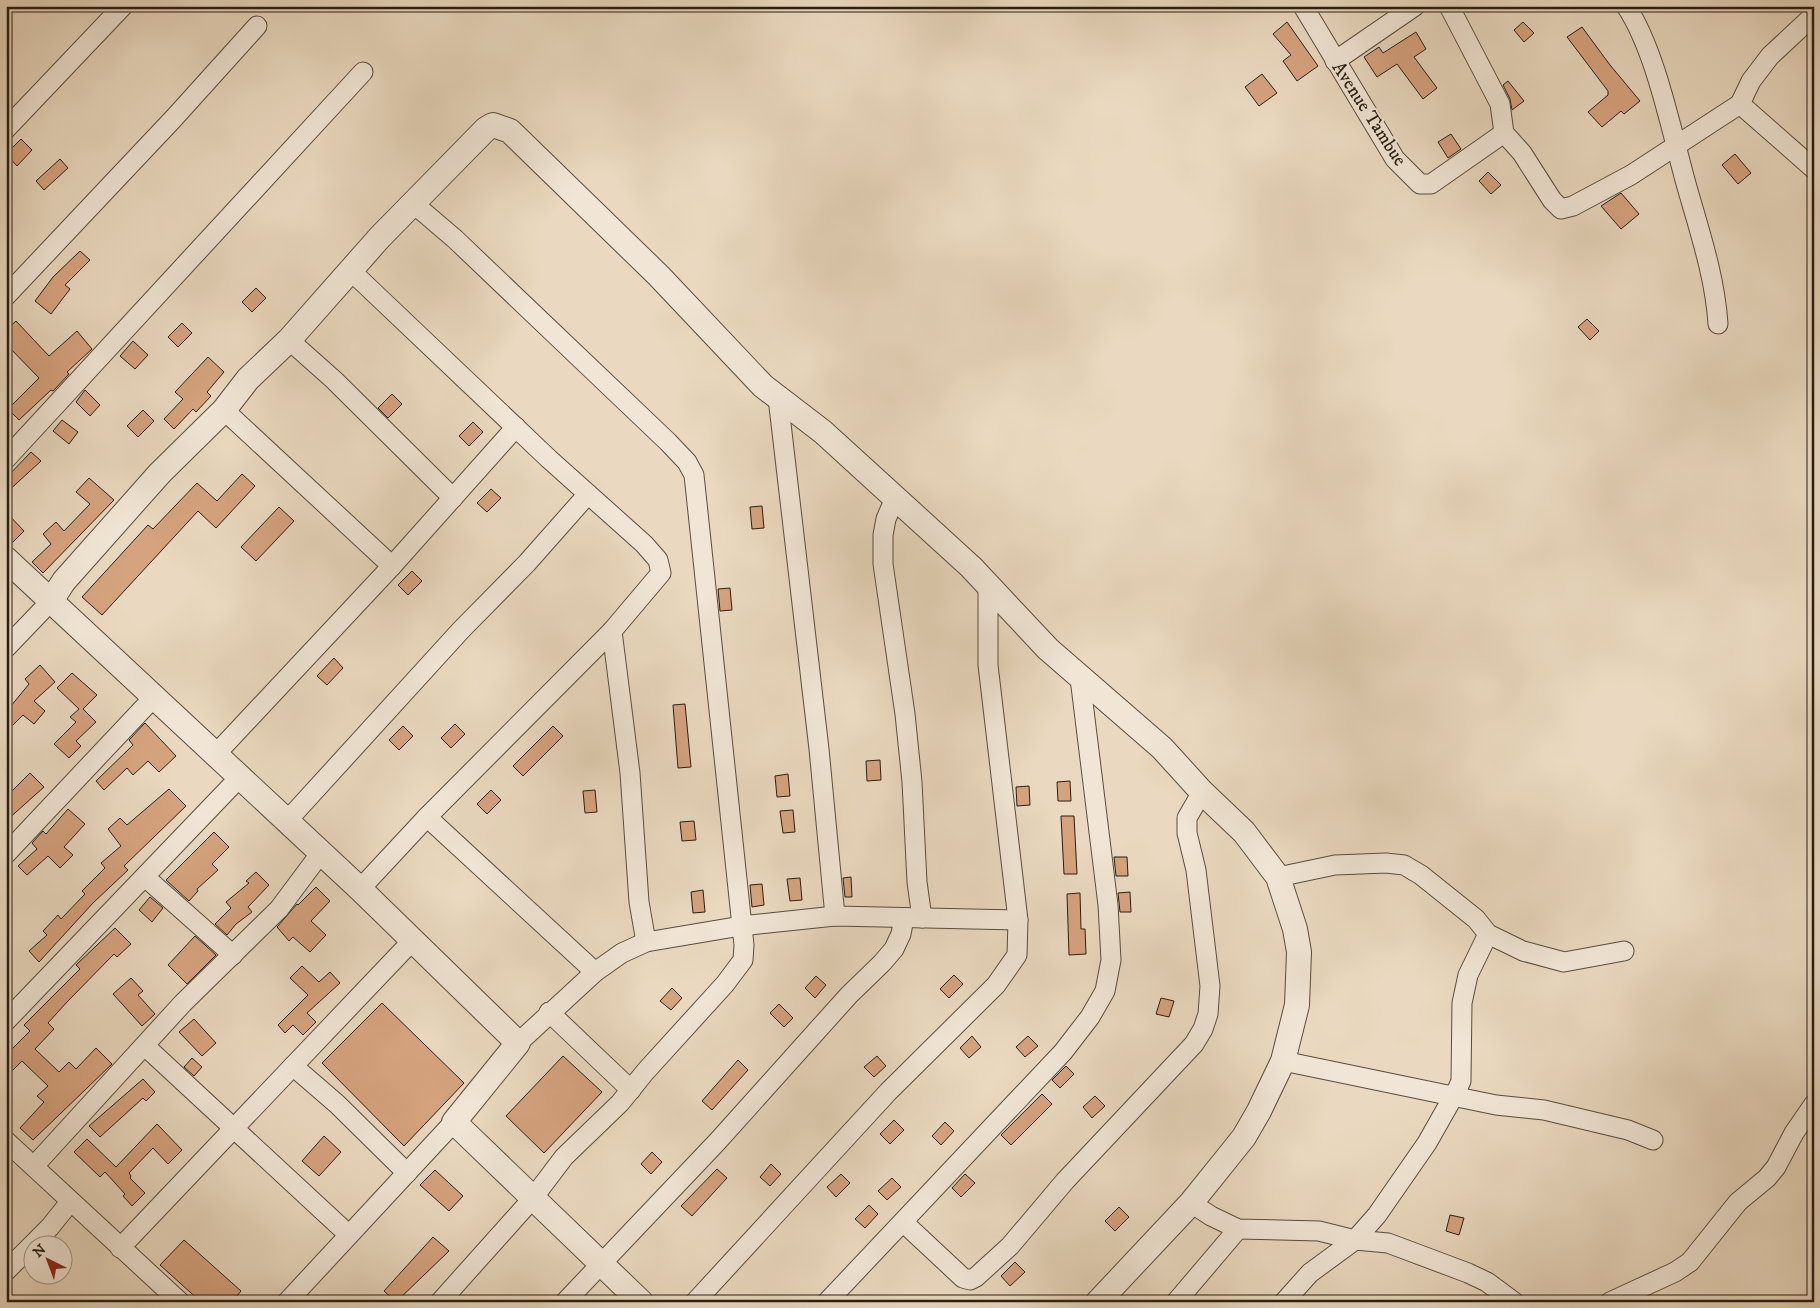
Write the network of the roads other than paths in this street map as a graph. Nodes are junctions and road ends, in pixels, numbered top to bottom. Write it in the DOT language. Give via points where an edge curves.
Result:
graph roads {
  1 [pos="122,6"];
  2 [pos="1303,6"];
  3 [pos="1416,6"];
  4 [pos="1449,6"];
  5 [pos="1626,6"];
  6 [pos="1814,15"];
  7 [pos="257,26"];
  8 [pos="1335,61"];
  9 [pos="362,72"];
  10 [pos="1740,104"];
  11 [pos="6,130"];
  12 [pos="1504,133"];
  13 [pos="1676,147"];
  14 [pos="1814,169"];
  15 [pos="414,204"];
  16 [pos="350,270"];
  17 [pos="6,296"];
  18 [pos="1718,324"];
  19 [pos="288,340"];
  20 [pos="778,398"];
  21 [pos="224,410"];
  22 [pos="516,427"];
  23 [pos="6,459"];
  24 [pos="588,494"];
  25 [pos="453,498"];
  26 [pos="895,498"];
  27 [pos="6,559"];
  28 [pos="392,566"];
  29 [pos="988,585"];
  30 [pos="51,601"];
  31 [pos="612,631"];
  32 [pos="6,648"];
  33 [pos="1080,678"];
  34 [pos="154,697"];
  35 [pos="214,756"];
  36 [pos="239,778"];
  37 [pos="1202,792"];
  38 [pos="427,817"];
  39 [pos="286,822"];
  40 [pos="6,854"];
  41 [pos="320,854"];
  42 [pos="145,877"];
  43 [pos="1278,877"];
  44 [pos="360,889"];
  45 [pos="835,916"];
  46 [pos="913,918"];
  47 [pos="1018,920"];
  48 [pos="741,926"];
  49 [pos="1488,934"];
  50 [pos="413,940"];
  51 [pos="646,942"];
  52 [pos="1624,951"];
  53 [pos="233,955"];
  54 [pos="595,972"];
  55 [pos="550,1012"];
  56 [pos="6,1021"];
  57 [pos="518,1043"];
  58 [pos="145,1046"];
  59 [pos="1283,1061"];
  60 [pos="293,1066"];
  61 [pos="631,1090"];
  62 [pos="1452,1096"];
  63 [pos="1814,1104"];
  64 [pos="454,1122"];
  65 [pos="234,1128"];
  66 [pos="1653,1140"];
  67 [pos="6,1141"];
  68 [pos="34,1166"];
  69 [pos="407,1173"];
  70 [pos="533,1198"];
  71 [pos="70,1202"];
  72 [pos="1191,1203"];
  73 [pos="903,1222"];
  74 [pos="1238,1229"];
  75 [pos="349,1235"];
  76 [pos="1355,1240"];
  77 [pos="120,1248"];
  78 [pos="600,1262"];
  79 [pos="6,1271"];
  80 [pos="180,1302"];
  81 [pos="287,1302"];
  82 [pos="440,1302"];
  83 [pos="565,1302"];
  84 [pos="641,1302"];
  85 [pos="695,1302"];
  86 [pos="827,1302"];
  87 [pos="1098,1302"];
  88 [pos="1176,1302"];
  89 [pos="1284,1302"];
  90 [pos="1514,1302"];
  91 [pos="1610,1302"];
  1 -- 11 [label="street"];
  2 -- 8 [label="street, Avenue Tambue"];
  3 -- 8 [label="street"];
  4 -- 12 [label="street" via="1500,104"];
  5 -- 13 [label="street" via="1649,54"];
  6 -- 10 [label="street" via="1770,56 1751,81"];
  7 -- 17 [label="street"];
  8 -- 12 [label="street, Avenue Tambue" via="1395,159 1420,184 1431,184"];
  9 -- 23 [label="street"];
  10 -- 13 [label="street"];
  10 -- 14 [label="street"];
  12 -- 13 [label="street" via="1562,209 1631,175"];
  13 -- 18 [label="street" via="1716,296"];
  15 -- 16 [label="street"];
  15 -- 20 [label="street" via="486,129 493,125 501,126 585,202"];
  15 -- 48 [label="street" via="668,442 687,462 694,475"];
  16 -- 19 [label="street"];
  16 -- 22 [label="street"];
  19 -- 21 [label="street" via="248,378"];
  19 -- 25 [label="street" via="334,380"];
  20 -- 26 [label="street" via="823,432"];
  20 -- 45 [label="street"];
  21 -- 28 [label="street"];
  21 -- 30 [label="street" via="160,473 64,581"];
  22 -- 24 [label="street"];
  22 -- 25 [label="street"];
  24 -- 31 [label="street" via="644,544 658,560 661,573"];
  24 -- 39 [label="street"];
  25 -- 28 [label="street"];
  26 -- 29 [label="street"];
  26 -- 46 [label="street" via="882,535 883,564 912,782 917,882"];
  27 -- 30 [label="street"];
  28 -- 35 [label="street"];
  29 -- 33 [label="street"];
  29 -- 47 [label="street" via="988,665"];
  30 -- 32 [label="street"];
  30 -- 34 [label="street"];
  31 -- 38 [label="street"];
  31 -- 51 [label="street" via="630,773 639,902"];
  33 -- 37 [label="street" via="1162,748"];
  33 -- 73 [label="street" via="1108,905 1111,960 1104,991 1090,1017 1063,1052"];
  34 -- 35 [label="street"];
  34 -- 40 [label="street"];
  35 -- 36 [label="street"];
  36 -- 39 [label="street"];
  36 -- 42 [label="street"];
  37 -- 43 [label="street" via="1244,832"];
  37 -- 73 [label="street" via="1187,818 1210,986 1208,1014 1194,1044 1065,1181 1010,1246 976,1277 970,1280 963,1278"];
  38 -- 44 [label="street"];
  38 -- 54 [label="street"];
  39 -- 41 [label="street"];
  41 -- 44 [label="street"];
  41 -- 53 [label="street" via="279,909"];
  42 -- 53 [label="street"];
  42 -- 56 [label="street"];
  43 -- 49 [label="street" via="1335,866 1386,863 1404,866 1476,918"];
  43 -- 59 [label="street" via="1295,928 1299,952 1296,1005"];
  44 -- 50 [label="street"];
  45 -- 46 [label="street"];
  45 -- 48 [label="street"];
  46 -- 47 [label="street"];
  46 -- 78 [label="street" via="882,963"];
  47 -- 85 [label="street" via="1017,954 996,985 888,1092"];
  48 -- 51 [label="street"];
  48 -- 61 [label="street" via="744,953 737,968"];
  49 -- 52 [label="street" via="1523,951 1564,962"];
  49 -- 62 [label="street" via="1468,976 1462,1003 1461,1081"];
  50 -- 57 [label="street"];
  50 -- 60 [label="street"];
  51 -- 54 [label="street" via="622,953"];
  53 -- 58 [label="street"];
  54 -- 55 [label="street"];
  55 -- 57 [label="street"];
  55 -- 61 [label="street"];
  57 -- 64 [label="street"];
  58 -- 65 [label="street"];
  58 -- 68 [label="street"];
  59 -- 62 [label="street"];
  59 -- 72 [label="street" via="1244,1137"];
  60 -- 65 [label="street"];
  60 -- 69 [label="street"];
  61 -- 70 [label="street" via="564,1157"];
  62 -- 66 [label="street" via="1544,1110 1628,1130"];
  62 -- 76 [label="street" via="1427,1143 1377,1215"];
  63 -- 91 [label="street" via="1776,1167 1738,1202 1690,1262"];
  64 -- 69 [label="street"];
  64 -- 70 [label="street"];
  65 -- 75 [label="street"];
  65 -- 77 [label="street"];
  67 -- 68 [label="street"];
  68 -- 71 [label="street"];
  69 -- 75 [label="street"];
  70 -- 78 [label="street"];
  70 -- 82 [label="street"];
  71 -- 77 [label="street"];
  71 -- 79 [label="street"];
  72 -- 74 [label="street"];
  72 -- 87 [label="street"];
  73 -- 86 [label="street"];
  74 -- 76 [label="street" via="1319,1231"];
  74 -- 88 [label="street"];
  75 -- 81 [label="street"];
  76 -- 89 [label="street" via="1310,1274"];
  76 -- 90 [label="street" via="1388,1243 1441,1262 1487,1282"];
  77 -- 80 [label="street"];
  78 -- 83 [label="street"];
  78 -- 84 [label="street"];
}
